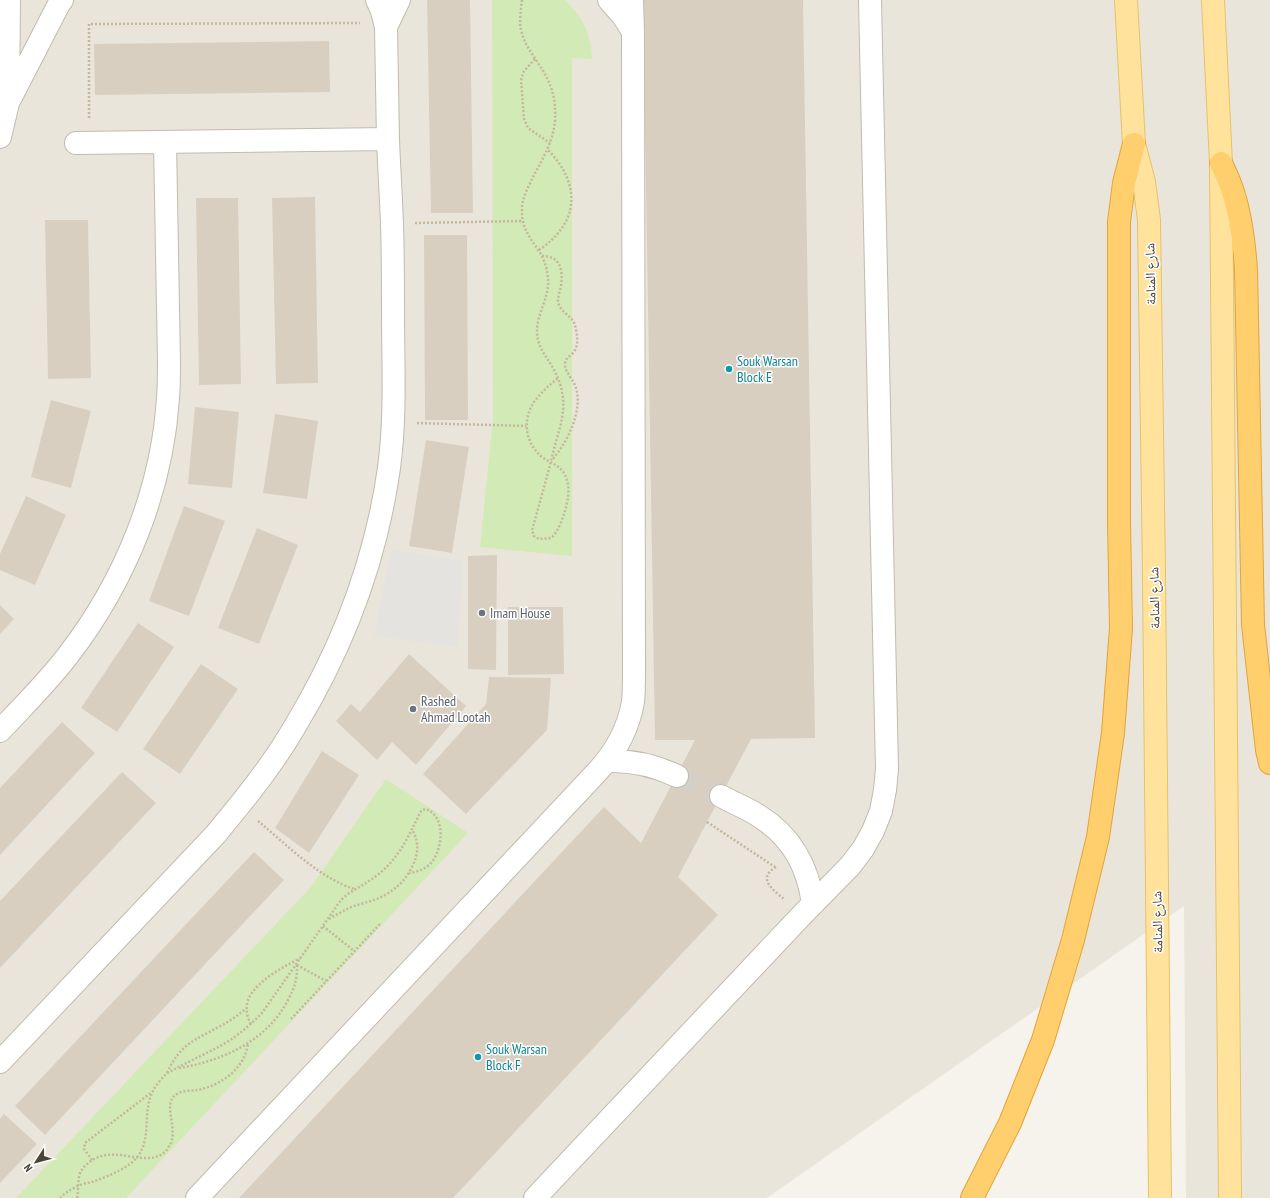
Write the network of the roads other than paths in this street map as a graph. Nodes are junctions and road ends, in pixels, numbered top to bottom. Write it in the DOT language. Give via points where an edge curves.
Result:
graph roads {
  1 [pos="9,0"];
  2 [pos="62,0"];
  3 [pos="377,0"];
  4 [pos="398,0"];
  5 [pos="609,0"];
  6 [pos="632,0"];
  7 [pos="870,0"];
  8 [pos="1126,0"];
  9 [pos="1213,0"];
  10 [pos="386,27"];
  11 [pos="633,32"];
  12 [pos="8,103"];
  13 [pos="0,136"];
  14 [pos="388,139"];
  15 [pos="165,142"];
  16 [pos="82,143"];
  17 [pos="1134,144"];
  18 [pos="1221,163"];
  19 [pos="0,731"];
  20 [pos="607,761"];
  21 [pos="1270,763"];
  22 [pos="676,776"];
  23 [pos="720,796"];
  24 [pos="812,904"];
  25 [pos="0,1062"];
  26 [pos="198,1198"];
  27 [pos="535,1198"];
  28 [pos="972,1198"];
  29 [pos="1160,1198"];
  30 [pos="1230,1198"];
  1 -- 12 [label="street"];
  2 -- 12 [label="street"];
  3 -- 10 [label="street"];
  4 -- 10 [label="street"];
  5 -- 11 [label="street"];
  6 -- 11 [label="street"];
  7 -- 24 [label="street" via="887,769 881,811 863,850"];
  8 -- 17 [label="main road, شارع المنامة"];
  9 -- 18 [label="main road"];
  10 -- 14 [label="street"];
  11 -- 20 [label="street" via="633,700 622,737"];
  12 -- 13 [label="street"];
  14 -- 15 [label="street"];
  14 -- 25 [label="street" via="392,223 394,423 380,515 354,605 336,648 294,730 239,806 215,835"];
  15 -- 16 [label="street"];
  15 -- 19 [label="street" via="168,398 164,432 145,512 113,587 92,622 64,660"];
  17 -- 28 [label="highway" via="1124,183 1119,222 1121,628 1113,733 1098,838 1073,940 1043,1040 1010,1124"];
  17 -- 29 [label="main road, شارع المنامة" via="1144,182 1149,220"];
  18 -- 21 [label="highway" via="1232,188 1244,242 1253,625"];
  18 -- 30 [label="main road"];
  20 -- 22 [label="street" via="648,764"];
  20 -- 26 [label="street"];
  23 -- 24 [label="street" via="758,815 774,826 787,840 805,871"];
  24 -- 27 [label="street"];
}
